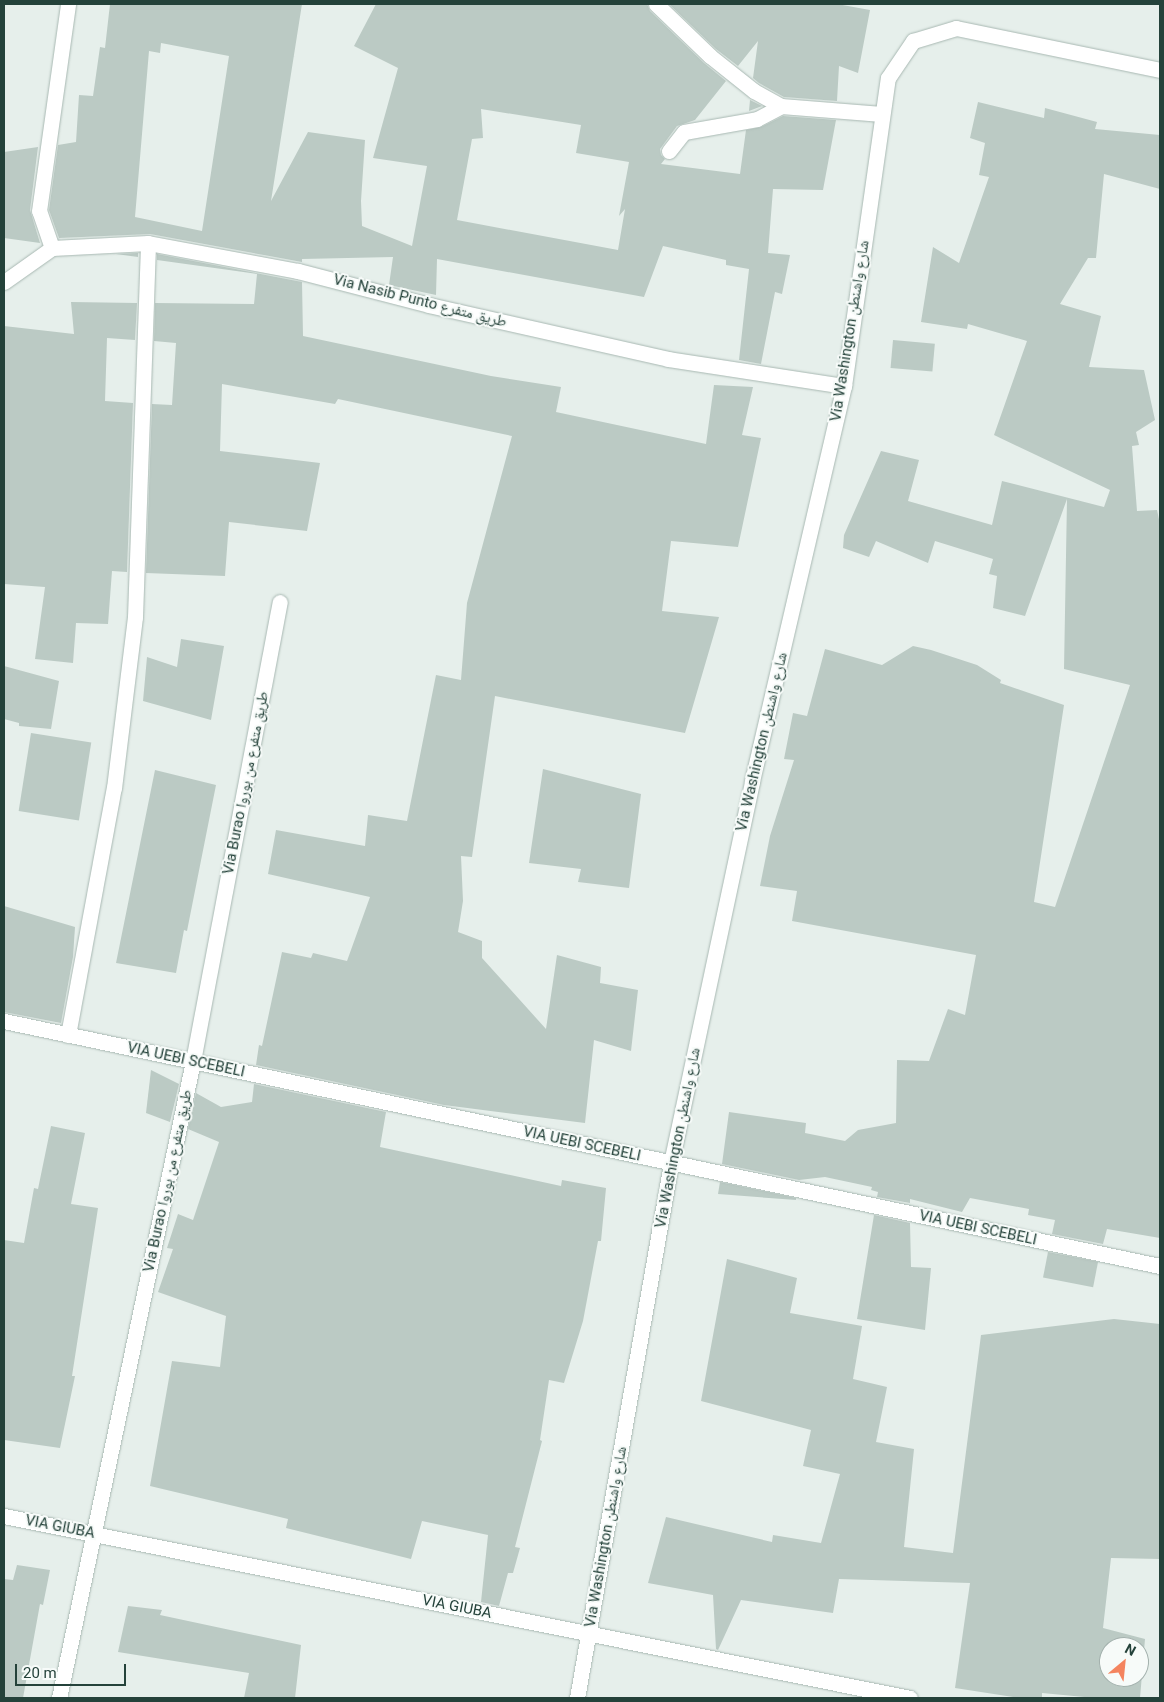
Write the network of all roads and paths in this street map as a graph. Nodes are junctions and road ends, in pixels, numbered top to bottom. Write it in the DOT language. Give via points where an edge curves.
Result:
graph roads {
  1 [pos="68,4"];
  2 [pos="656,4"];
  3 [pos="1160,70"];
  4 [pos="781,106"];
  5 [pos="882,114"];
  6 [pos="669,151"];
  7 [pos="148,243"];
  8 [pos="52,248"];
  9 [pos="4,282"];
  10 [pos="844,386"];
  11 [pos="280,602"];
  12 [pos="4,1021"];
  13 [pos="68,1035"];
  14 [pos="193,1061"];
  15 [pos="671,1163"];
  16 [pos="1160,1266"];
  17 [pos="4,1516"];
  18 [pos="95,1534"];
  19 [pos="589,1634"];
  20 [pos="59,1698"];
  21 [pos="577,1698"];
  22 [pos="910,1698"];
  1 -- 8 [label="street" via="39,211"];
  2 -- 4 [label="street" via="710,56 754,91"];
  3 -- 5 [label="street, Via Washington شارع واشنطن" via="956,28 913,41 888,78"];
  4 -- 5 [label="street"];
  4 -- 6 [label="street" via="758,120 684,132"];
  5 -- 10 [label="street, Via Washington شارع واشنطن"];
  7 -- 8 [label="street, Via Nasib Punto طريق متفرع"];
  7 -- 10 [label="street, Via Nasib Punto طريق متفرع" via="298,271 429,305 668,359"];
  7 -- 13 [label="street" via="135,616 114,788"];
  8 -- 9 [label="street"];
  10 -- 15 [label="street, Via Washington شارع واشنطن" via="752,781"];
  11 -- 14 [label="street, Via Burao طريق متفرع من بوروا"];
  12 -- 13 [label="street, VIA UEBI SCEBELI"];
  13 -- 14 [label="street, VIA UEBI SCEBELI"];
  14 -- 15 [label="street, VIA UEBI SCEBELI"];
  14 -- 18 [label="street, Via Burao طريق متفرع من بوروا"];
  15 -- 16 [label="street, VIA UEBI SCEBELI"];
  15 -- 19 [label="street, Via Washington شارع واشنطن"];
  17 -- 18 [label="street, VIA GIUBA"];
  18 -- 19 [label="street, VIA GIUBA"];
  18 -- 20 [label="street, Via Burao طريق متفرع من بوروا"];
  19 -- 21 [label="street, Via Washington شارع واشنطن"];
  19 -- 22 [label="street, VIA GIUBA"];
}
